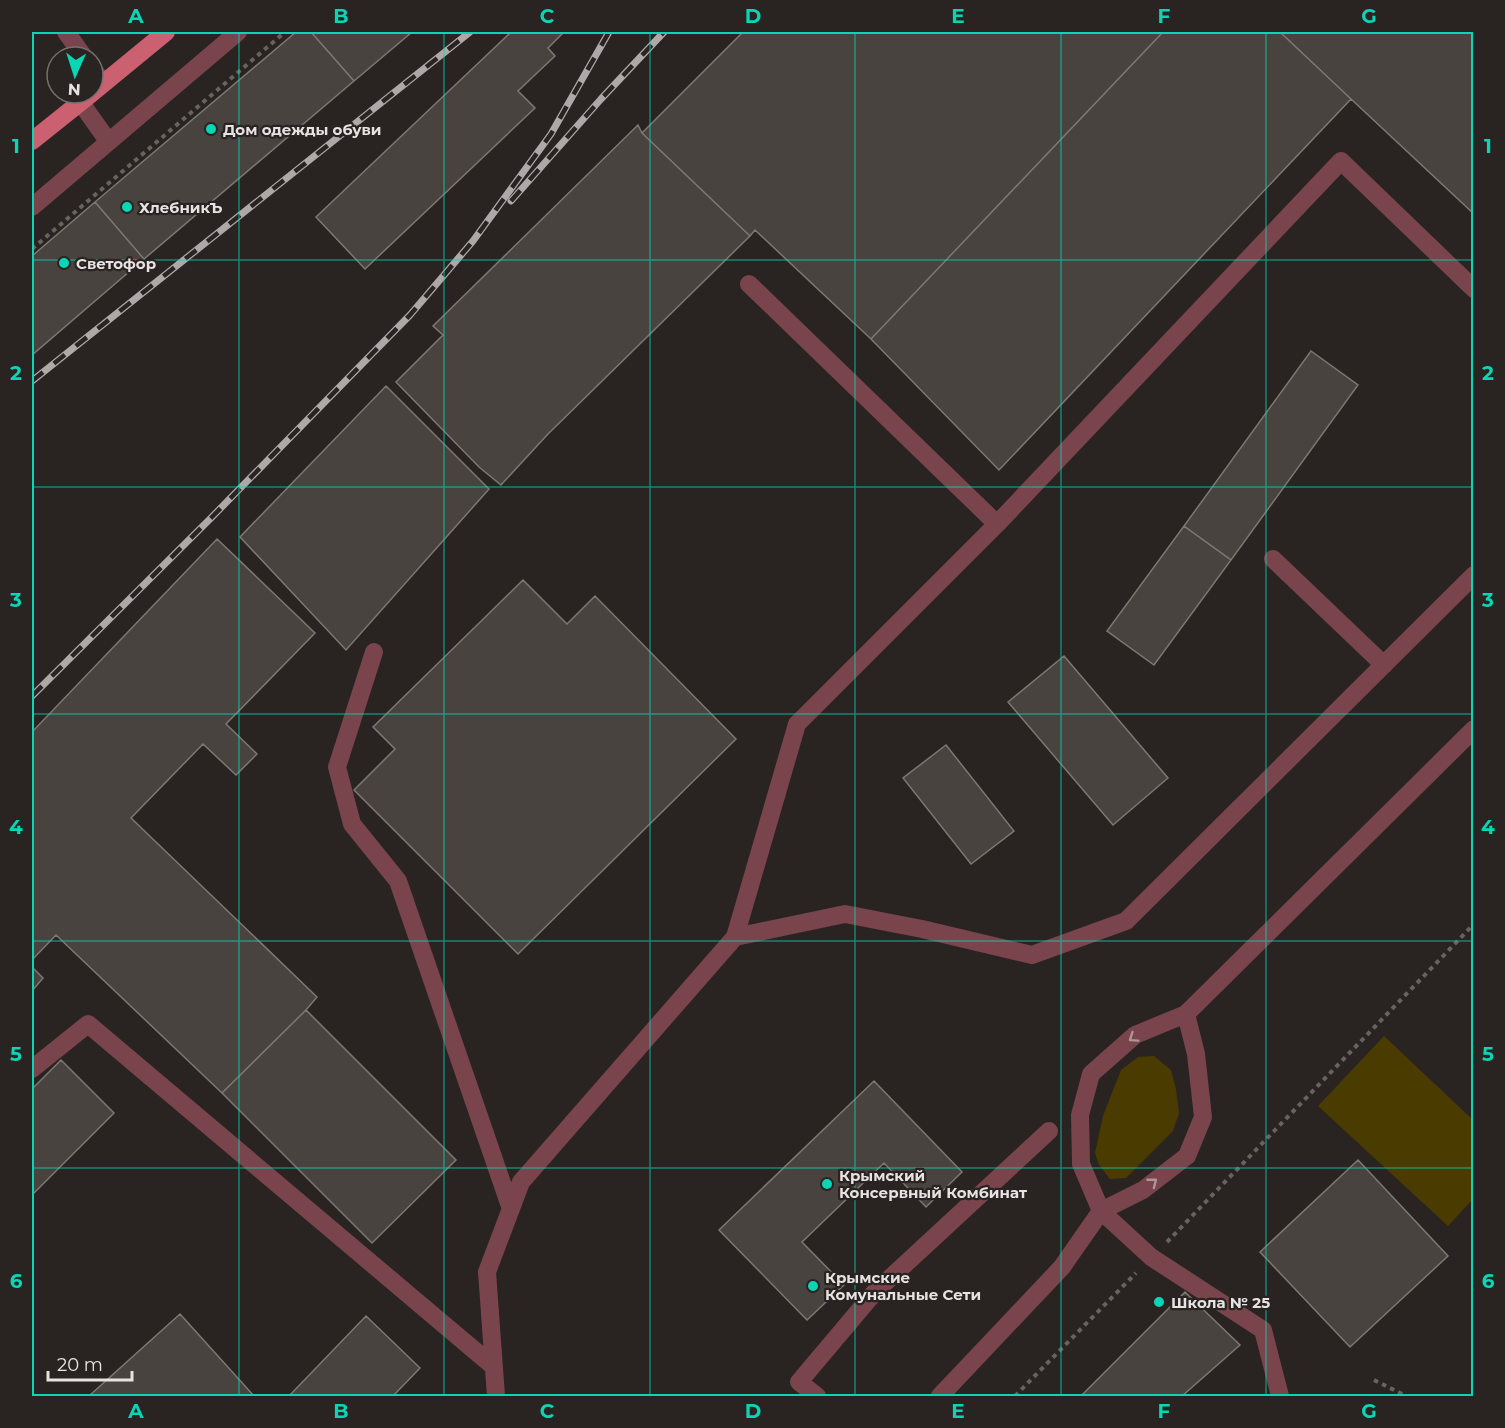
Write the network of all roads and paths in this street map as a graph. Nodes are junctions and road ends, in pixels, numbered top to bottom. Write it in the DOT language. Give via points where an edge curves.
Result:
graph roads {
  1 [pos="66,32"];
  2 [pos="166,32"];
  3 [pos="238,32"];
  4 [pos="285,32"];
  5 [pos="75,45"];
  6 [pos="105,78"];
  7 [pos="73,105"];
  8 [pos="97,105"];
  9 [pos="32,141"];
  10 [pos="108,141"];
  11 [pos="82,205"];
  12 [pos="32,207"];
  13 [pos="86,210"];
  14 [pos="32,249"];
  15 [pos="749,284"];
  16 [pos="1473,289"];
  17 [pos="996,524"];
  18 [pos="1273,560"];
  19 [pos="1473,575"];
  20 [pos="374,652"];
  21 [pos="1383,665"];
  22 [pos="1473,729"];
  23 [pos="1473,924"];
  24 [pos="735,937"];
  25 [pos="1186,1014"];
  26 [pos="32,1069"];
  27 [pos="1049,1131"];
  28 [pos="511,1209"];
  29 [pos="1101,1210"];
  30 [pos="1151,1257"];
  31 [pos="493,1366"];
  32 [pos="1374,1380"];
  33 [pos="496,1396"];
  34 [pos="817,1396"];
  35 [pos="940,1396"];
  36 [pos="1015,1396"];
  37 [pos="1280,1396"];
  38 [pos="1406,1396"];
  1 -- 5 [label="street"];
  2 -- 6 [label="main road"];
  3 -- 10 [label="street"];
  4 -- 11 [label="path" via="105,190"];
  7 -- 9 [label="main road"];
  8 -- 10 [label="street"];
  10 -- 12 [label="street"];
  11 -- 13 [label="path"];
  11 -- 14 [label="path"];
  15 -- 17 [label="street"];
  16 -- 17 [label="street" via="1341,161"];
  17 -- 24 [label="street" via="797,724"];
  18 -- 21 [label="street"];
  19 -- 21 [label="street"];
  20 -- 28 [label="street" via="337,767 352,825 398,881"];
  21 -- 24 [label="street" via="1126,921 1032,955 845,914"];
  22 -- 25 [label="street"];
  23 -- 30 [label="path"];
  24 -- 28 [label="street" via="521,1182"];
  29 -- 25 [label="street, one-way" via="1143,1190 1187,1156 1203,1117 1196,1054"];
  25 -- 29 [label="street, one-way" via="1135,1035 1090,1074 1080,1115 1081,1164"];
  26 -- 31 [label="street" via="88,1024"];
  27 -- 34 [label="street" via="874,1293 799,1382"];
  28 -- 31 [label="street" via="487,1272"];
  29 -- 30 [label="street"];
  29 -- 35 [label="street" via="1062,1267"];
  30 -- 36 [label="path"];
  30 -- 37 [label="street" via="1263,1330"];
  31 -- 33 [label="street"];
  32 -- 38 [label="path"];
}
